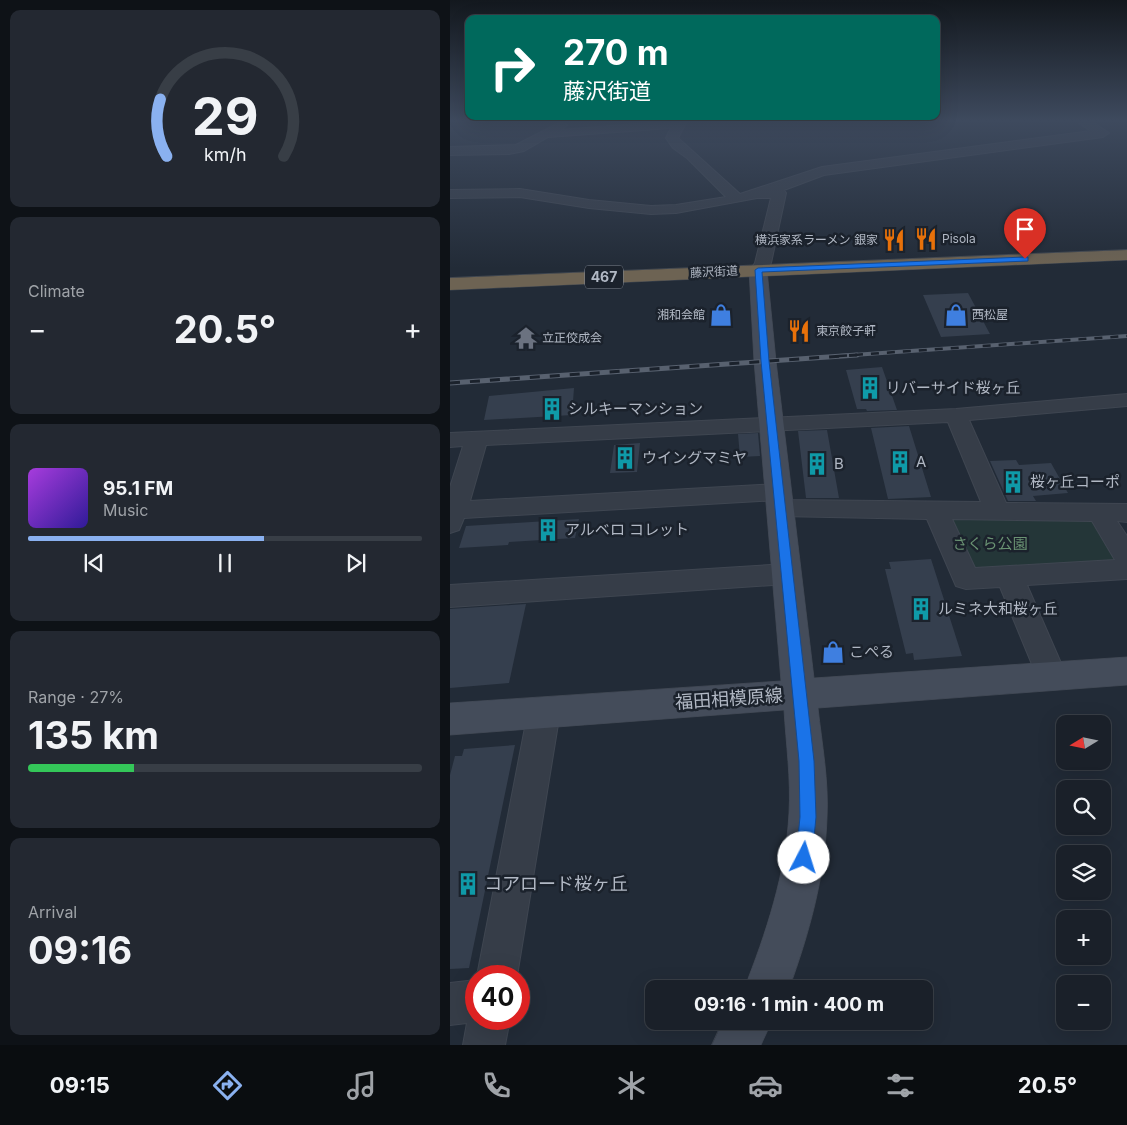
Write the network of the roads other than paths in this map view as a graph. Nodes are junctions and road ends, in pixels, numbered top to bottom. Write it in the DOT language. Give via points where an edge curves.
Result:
graph roads {
  1 [pos="706,170"];
  2 [pos="831,170"];
  3 [pos="450,194"];
  4 [pos="756,194"];
  5 [pos="737,199"];
  6 [pos="1127,255"];
  7 [pos="758,270"];
  8 [pos="450,284"];
  9 [pos="1127,400"];
  10 [pos="956,415"];
  11 [pos="771,423"];
  12 [pos="477,439"];
  13 [pos="450,440"];
  14 [pos="779,500"];
  15 [pos="936,510"];
  16 [pos="997,511"];
  17 [pos="1100,513"];
  18 [pos="1127,513"];
  19 [pos="452,517"];
  20 [pos="1127,557"];
  21 [pos="1127,569"];
  22 [pos="787,574"];
  23 [pos="1009,576"];
  24 [pos="450,596"];
  25 [pos="1127,671"];
  26 [pos="1052,678"];
  27 [pos="799,695"];
  28 [pos="544,712"];
  29 [pos="450,719"];
  30 [pos="499,965"];
  31 [pos="770,980"];
  32 [pos="465,1002"];
  33 [pos="450,1004"];
  34 [pos="487,1030"];
  35 [pos="744,1030"];
  36 [pos="484,1045"];
  37 [pos="735,1045"];
  1 -- 5 [label="street"];
  2 -- 4 [label="street"];
  3 -- 5 [label="street" via="543,195 559,200 651,210"];
  4 -- 5 [label="street"];
  4 -- 7 [label="street" via="779,193 763,263"];
  6 -- 7 [label="highway, 藤沢街道 / 467"];
  7 -- 8 [label="highway, 藤沢街道 / 467"];
  7 -- 11 [label="street"];
  9 -- 10 [label="street"];
  10 -- 11 [label="street"];
  10 -- 16 [label="street"];
  11 -- 12 [label="street"];
  11 -- 14 [label="street"];
  12 -- 13 [label="street"];
  12 -- 19 [label="street"];
  14 -- 15 [label="street"];
  14 -- 19 [label="street"];
  14 -- 22 [label="street"];
  15 -- 16 [label="street"];
  15 -- 23 [label="street" via="966,579"];
  16 -- 17 [label="street"];
  17 -- 18 [label="street"];
  17 -- 20 [label="street"];
  21 -- 23 [label="street"];
  22 -- 24 [label="street"];
  22 -- 27 [label="street"];
  23 -- 26 [label="street"];
  25 -- 26 [label="street, 福田相模原線"];
  26 -- 27 [label="street, 福田相模原線"];
  27 -- 28 [label="street, 福田相模原線"];
  27 -- 31 [label="street" via="808,817 804,858 781,952"];
  28 -- 29 [label="street, 福田相模原線"];
  28 -- 30 [label="street"];
  32 -- 33 [label="street"];
  34 -- 36 [label="street"];
  35 -- 37 [label="street"];
}
